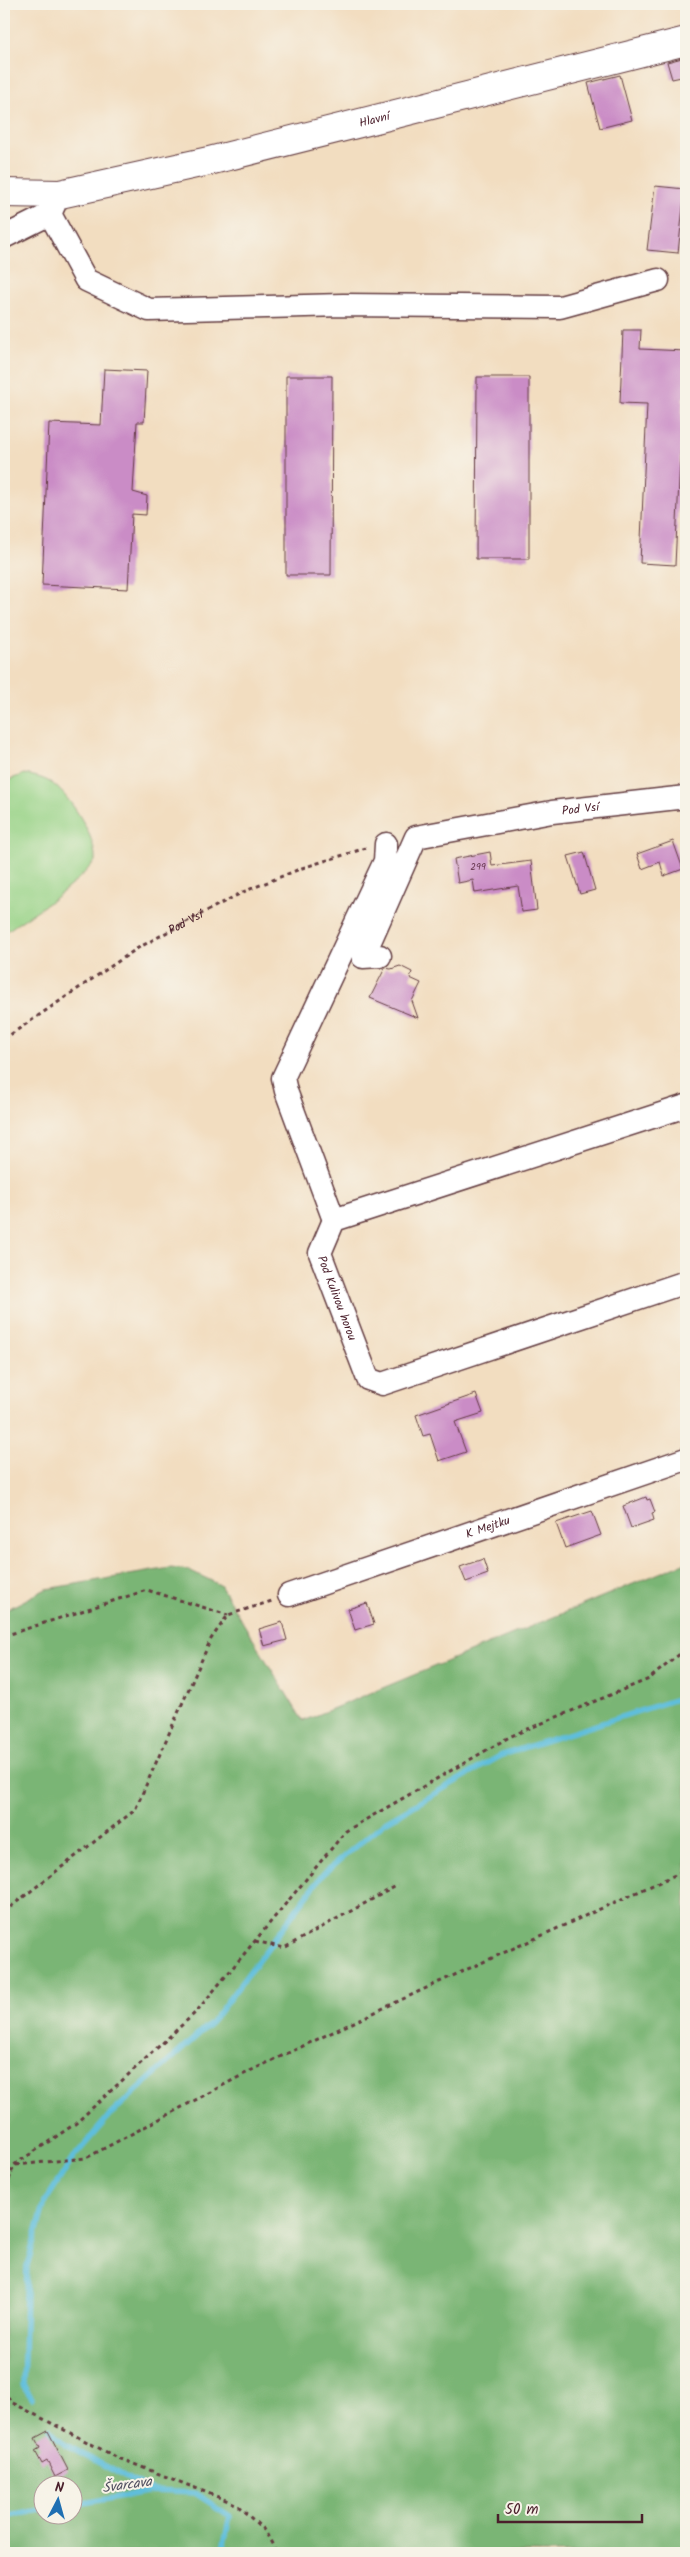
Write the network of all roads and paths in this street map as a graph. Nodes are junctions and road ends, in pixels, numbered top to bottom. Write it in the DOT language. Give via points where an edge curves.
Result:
graph roads {
  1 [pos="686,41"];
  2 [pos="4,193"];
  3 [pos="55,204"];
  4 [pos="4,236"];
  5 [pos="658,280"];
  6 [pos="686,797"];
  7 [pos="386,844"];
  8 [pos="380,956"];
  9 [pos="4,1040"];
  10 [pos="686,1106"];
  11 [pos="334,1220"];
  12 [pos="686,1282"];
  13 [pos="686,1459"];
  14 [pos="289,1595"];
  15 [pos="228,1615"];
  16 [pos="4,1636"];
  17 [pos="686,1649"];
  18 [pos="686,1870"];
  19 [pos="398,1885"];
  20 [pos="4,1912"];
  21 [pos="255,1941"];
  22 [pos="14,2165"];
  23 [pos="4,2195"];
  24 [pos="4,2390"];
  25 [pos="276,2553"];
  1 -- 3 [label="main road, Hlavní" via="209,161"];
  2 -- 3 [label="main road, Hlavní"];
  3 -- 4 [label="street"];
  3 -- 5 [label="street" via="86,280 149,310 343,304 560,307"];
  6 -- 8 [label="street, Pod Vsí" via="552,812 416,836 363,957"];
  7 -- 9 [label="path, Pod Vsí" via="359,849 242,892 138,948"];
  7 -- 11 [label="street" via="385,861 283,1078"];
  10 -- 11 [label="street"];
  11 -- 12 [label="street, Pod Kulivou horou" via="320,1253 368,1379 382,1384"];
  13 -- 14 [label="street, K Mejtku"];
  14 -- 15 [label="path"];
  15 -- 16 [label="path" via="147,1590"];
  15 -- 20 [label="path" via="212,1639 135,1810"];
  17 -- 21 [label="path" via="650,1679 510,1736 346,1831"];
  18 -- 22 [label="path" via="252,2070 86,2158"];
  19 -- 21 [label="path" via="284,1948"];
  21 -- 22 [label="path" via="196,2012 75,2124"];
  22 -- 23 [label="path"];
  24 -- 25 [label="path" via="11,2402 116,2457 236,2504 265,2531"];
}
